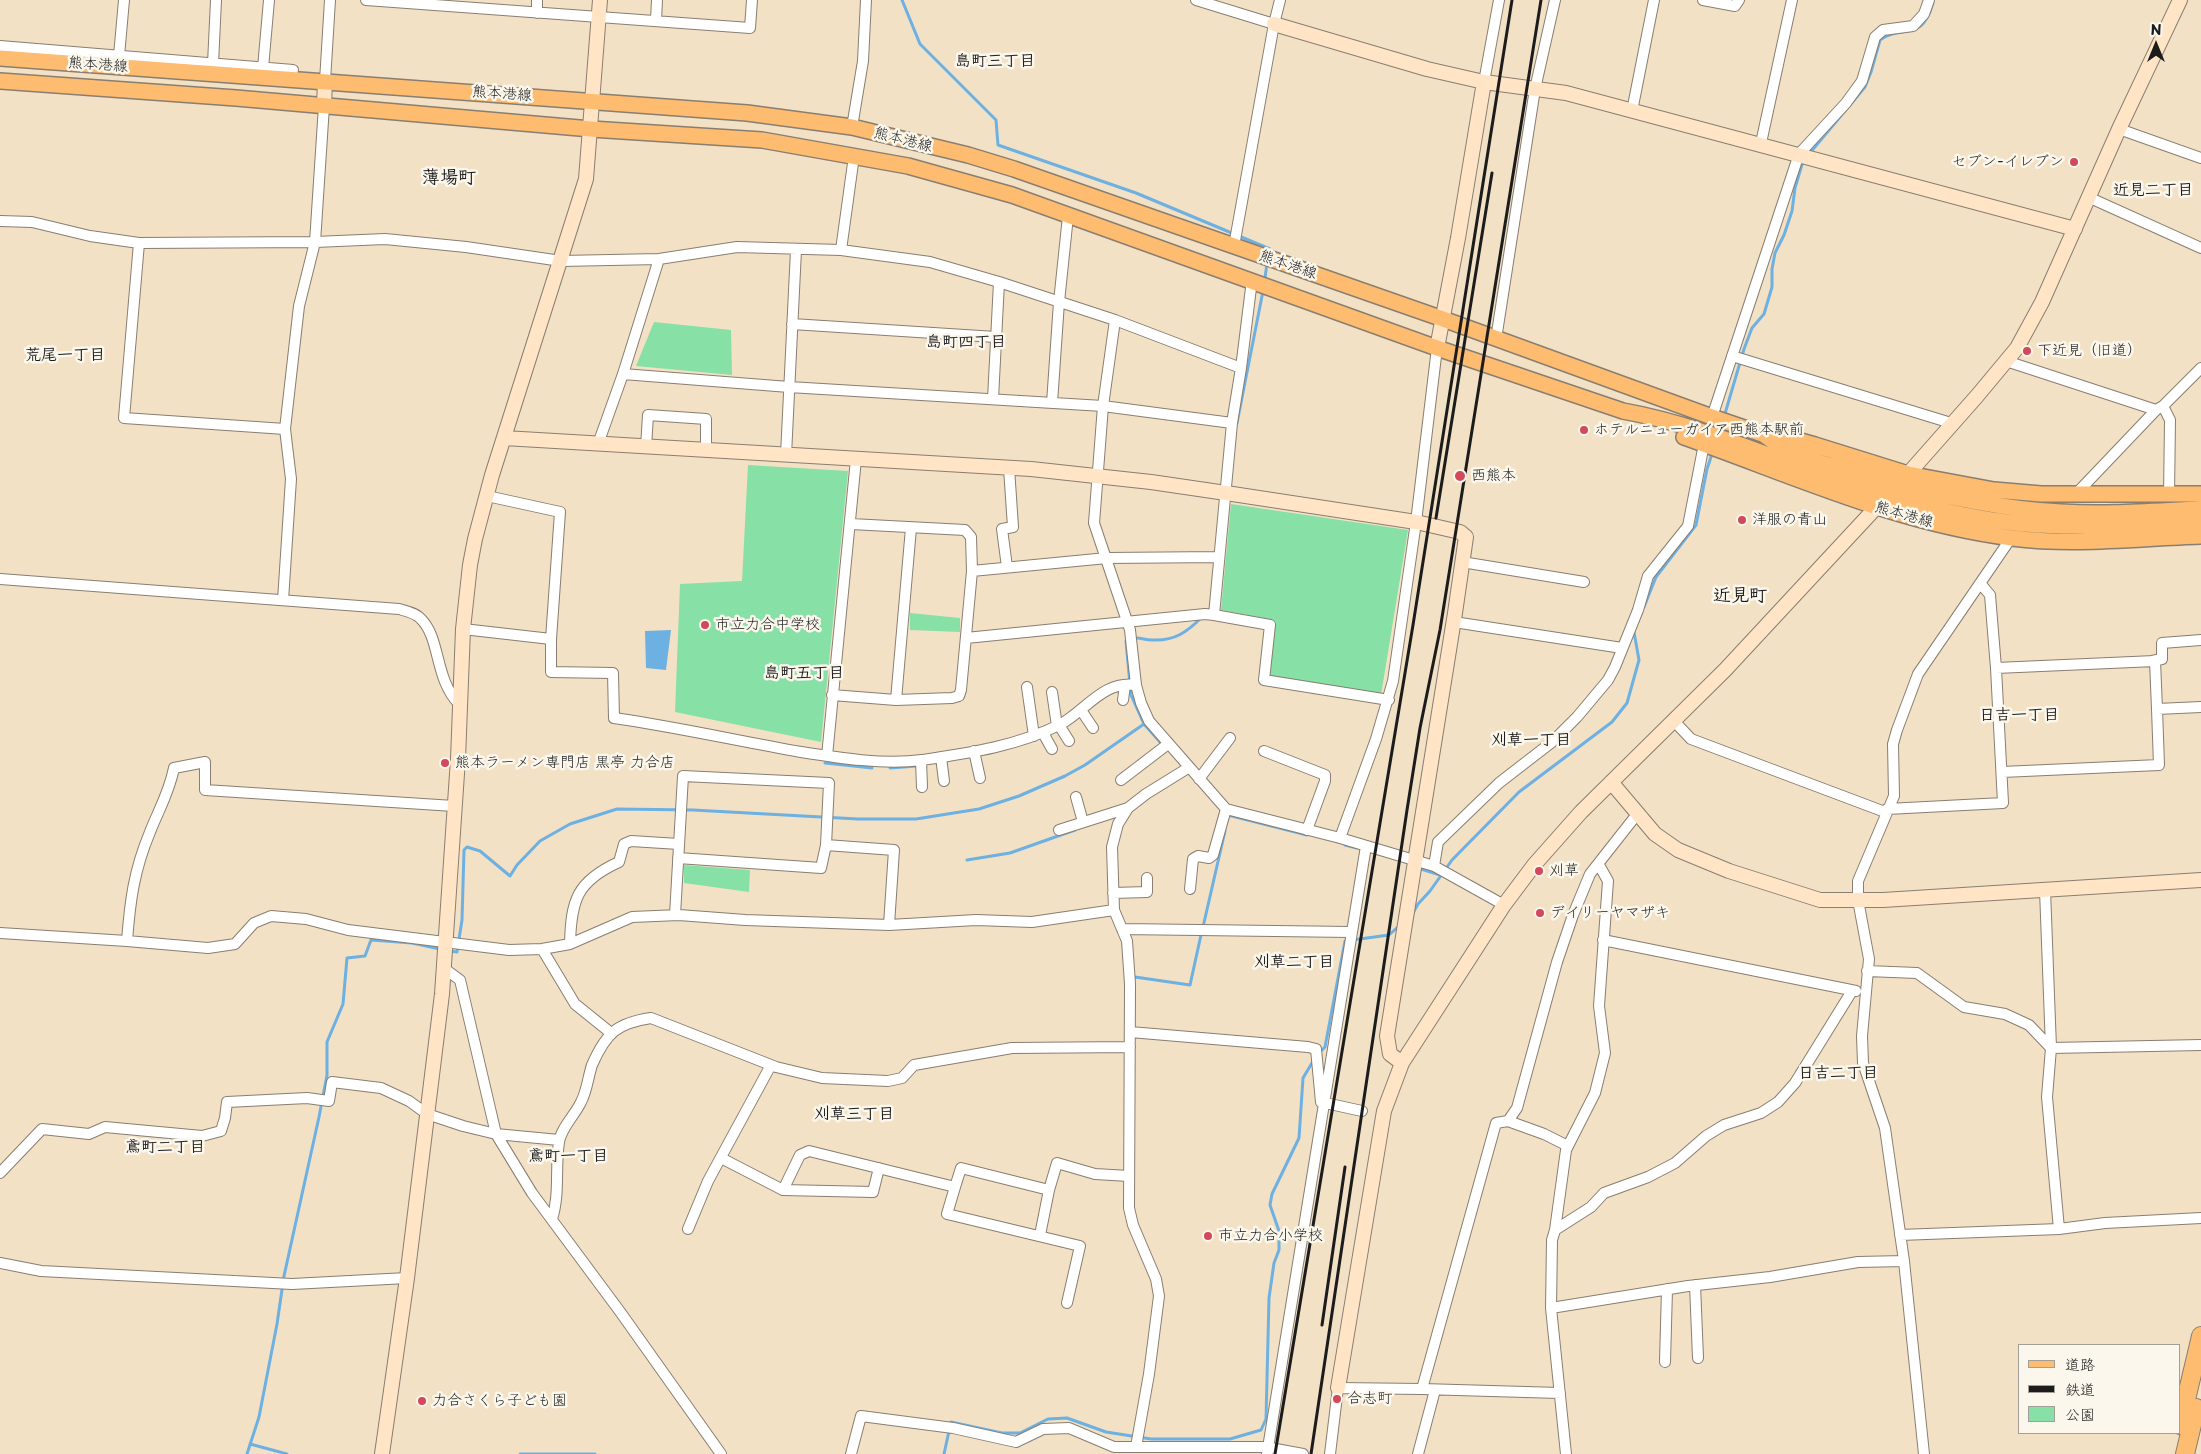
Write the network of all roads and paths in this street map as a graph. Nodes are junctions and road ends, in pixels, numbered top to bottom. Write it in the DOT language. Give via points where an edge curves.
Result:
graph roads {
  1 [pos="124,0"];
  2 [pos="216,0"];
  3 [pos="269,0"];
  4 [pos="330,0"];
  5 [pos="366,0"];
  6 [pos="538,0"];
  7 [pos="600,0"];
  8 [pos="657,0"];
  9 [pos="752,0"];
  10 [pos="866,0"];
  11 [pos="1196,0"];
  12 [pos="1280,0"];
  13 [pos="1499,0"];
  14 [pos="1555,0"];
  15 [pos="1654,0"];
  16 [pos="1703,0"];
  17 [pos="1739,0"];
  18 [pos="1792,0"];
  19 [pos="1929,0"];
  20 [pos="2180,0"];
  21 [pos="396,1"];
  22 [pos="457,3"];
  23 [pos="537,12"];
  24 [pos="599,17"];
  25 [pos="656,21"];
  26 [pos="1274,24"];
  27 [pos="0,46"];
  28 [pos="120,56"];
  29 [pos="0,58"];
  30 [pos="213,64"];
  31 [pos="264,68"];
  32 [pos="293,70"];
  33 [pos="0,81"];
  34 [pos="325,81"];
  35 [pos="1484,82"];
  36 [pos="1535,89"];
  37 [pos="593,100"];
  38 [pos="324,106"];
  39 [pos="1632,111"];
  40 [pos="852,127"];
  41 [pos="591,129"];
  42 [pos="2118,129"];
  43 [pos="1761,144"];
  44 [pos="1799,154"];
  45 [pos="854,156"];
  46 [pos="2201,158"];
  47 [pos="2088,197"];
  48 [pos="1068,216"];
  49 [pos="0,221"];
  50 [pos="2075,229"];
  51 [pos="315,242"];
  52 [pos="139,243"];
  53 [pos="1234,246"];
  54 [pos="2201,248"];
  55 [pos="796,250"];
  56 [pos="841,250"];
  57 [pos="659,259"];
  58 [pos="561,260"];
  59 [pos="1252,280"];
  60 [pos="999,282"];
  61 [pos="1059,302"];
  62 [pos="1443,319"];
  63 [pos="1115,320"];
  64 [pos="792,324"];
  65 [pos="996,337"];
  66 [pos="1496,339"];
  67 [pos="1437,348"];
  68 [pos="1732,356"];
  69 [pos="2006,361"];
  70 [pos="1241,368"];
  71 [pos="2201,368"];
  72 [pos="623,374"];
  73 [pos="789,387"];
  74 [pos="993,399"];
  75 [pos="1052,403"];
  76 [pos="1103,406"];
  77 [pos="2159,408"];
  78 [pos="1623,411"];
  79 [pos="1712,417"];
  80 [pos="1232,423"];
  81 [pos="1951,423"];
  82 [pos="285,429"];
  83 [pos="504,438"];
  84 [pos="598,444"];
  85 [pos="1704,444"];
  86 [pos="646,447"];
  87 [pos="706,450"];
  88 [pos="786,455"];
  89 [pos="856,459"];
  90 [pos="1009,468"];
  91 [pos="1097,476"];
  92 [pos="1903,480"];
  93 [pos="1226,493"];
  94 [pos="2201,494"];
  95 [pos="2075,495"];
  96 [pos="487,496"];
  97 [pos="1886,496"];
  98 [pos="2169,496"];
  99 [pos="1876,508"];
  100 [pos="2194,516"];
  101 [pos="1416,522"];
  102 [pos="851,524"];
  103 [pos="911,528"];
  104 [pos="2201,536"];
  105 [pos="2012,538"];
  106 [pos="1220,557"];
  107 [pos="1107,558"];
  108 [pos="1462,562"];
  109 [pos="1007,567"];
  110 [pos="972,571"];
  111 [pos="0,579"];
  112 [pos="1584,582"];
  113 [pos="1980,583"];
  114 [pos="283,600"];
  115 [pos="1214,615"];
  116 [pos="1128,621"];
  117 [pos="1454,622"];
  118 [pos="463,629"];
  119 [pos="966,638"];
  120 [pos="551,639"];
  121 [pos="2201,640"];
  122 [pos="1622,648"];
  123 [pos="2152,661"];
  124 [pos="1996,668"];
  125 [pos="1130,685"];
  126 [pos="1027,687"];
  127 [pos="1052,692"];
  128 [pos="832,695"];
  129 [pos="896,700"];
  130 [pos="1123,700"];
  131 [pos="1389,700"];
  132 [pos="459,704"];
  133 [pos="2201,707"];
  134 [pos="2157,709"];
  135 [pos="1081,710"];
  136 [pos="1673,720"];
  137 [pos="1058,725"];
  138 [pos="1093,728"];
  139 [pos="1038,734"];
  140 [pos="1230,738"];
  141 [pos="1069,740"];
  142 [pos="1168,744"];
  143 [pos="1052,749"];
  144 [pos="974,751"];
  145 [pos="1264,751"];
  146 [pos="827,756"];
  147 [pos="941,757"];
  148 [pos="921,760"];
  149 [pos="1188,768"];
  150 [pos="2002,772"];
  151 [pos="980,778"];
  152 [pos="1122,780"];
  153 [pos="1199,780"];
  154 [pos="944,781"];
  155 [pos="1611,782"];
  156 [pos="922,787"];
  157 [pos="1076,797"];
  158 [pos="454,806"];
  159 [pos="1128,808"];
  160 [pos="1226,809"];
  161 [pos="1886,811"];
  162 [pos="1638,813"];
  163 [pos="1083,822"];
  164 [pos="1058,830"];
  165 [pos="1307,830"];
  166 [pos="1340,838"];
  167 [pos="679,844"];
  168 [pos="826,845"];
  169 [pos="1366,846"];
  170 [pos="678,858"];
  171 [pos="1414,860"];
  172 [pos="1434,866"];
  173 [pos="1599,866"];
  174 [pos="1147,878"];
  175 [pos="2201,880"];
  176 [pos="1190,889"];
  177 [pos="2045,890"];
  178 [pos="1113,893"];
  179 [pos="1858,900"];
  180 [pos="1504,905"];
  181 [pos="1114,910"];
  182 [pos="675,915"];
  183 [pos="889,925"];
  184 [pos="1122,930"];
  185 [pos="1351,932"];
  186 [pos="0,933"];
  187 [pos="1603,940"];
  188 [pos="127,941"];
  189 [pos="447,942"];
  190 [pos="570,944"];
  191 [pos="542,949"];
  192 [pos="445,969"];
  193 [pos="1867,971"];
  194 [pos="1852,991"];
  195 [pos="1865,991"];
  196 [pos="1130,1032"];
  197 [pos="612,1034"];
  198 [pos="2201,1045"];
  199 [pos="1130,1047"];
  200 [pos="2050,1048"];
  201 [pos="1402,1063"];
  202 [pos="771,1065"];
  203 [pos="1326,1104"];
  204 [pos="1362,1111"];
  205 [pos="427,1114"];
  206 [pos="1508,1121"];
  207 [pos="496,1134"];
  208 [pos="559,1140"];
  209 [pos="1568,1146"];
  210 [pos="720,1158"];
  211 [pos="880,1168"];
  212 [pos="0,1174"];
  213 [pos="1129,1176"];
  214 [pos="956,1186"];
  215 [pos="783,1190"];
  216 [pos="1049,1190"];
  217 [pos="2201,1218"];
  218 [pos="552,1219"];
  219 [pos="688,1229"];
  220 [pos="1555,1230"];
  221 [pos="2059,1230"];
  222 [pos="1040,1235"];
  223 [pos="1900,1235"];
  224 [pos="1904,1260"];
  225 [pos="0,1263"];
  226 [pos="407,1278"];
  227 [pos="1695,1285"];
  228 [pos="1667,1289"];
  229 [pos="1067,1303"];
  230 [pos="1551,1308"];
  231 [pos="2201,1336"];
  232 [pos="1698,1358"];
  233 [pos="1665,1362"];
  234 [pos="1338,1388"];
  235 [pos="2201,1388"];
  236 [pos="1422,1389"];
  237 [pos="1435,1390"];
  238 [pos="1560,1393"];
  239 [pos="2181,1421"];
  240 [pos="2178,1434"];
  241 [pos="1136,1447"];
  242 [pos="1114,1450"];
  243 [pos="1268,1451"];
  244 [pos="382,1454"];
  245 [pos="720,1454"];
  246 [pos="851,1454"];
  247 [pos="1303,1454"];
  248 [pos="1330,1454"];
  249 [pos="1418,1454"];
  250 [pos="1566,1454"];
  251 [pos="1924,1454"];
  252 [pos="2173,1454"];
  253 [pos="2185,1454"];
  1 -- 28 [label="street"];
  2 -- 30 [label="street"];
  3 -- 31 [label="street"];
  4 -- 34 [label="street"];
  5 -- 21 [label="street"];
  6 -- 23 [label="street"];
  7 -- 24 [label="street"];
  8 -- 25 [label="street"];
  9 -- 25 [label="street" via="750,28"];
  10 -- 40 [label="street" via="863,62"];
  11 -- 26 [label="street"];
  12 -- 26 [label="street"];
  13 -- 35 [label="street"];
  14 -- 36 [label="street"];
  15 -- 39 [label="street"];
  16 -- 17 [label="street" via="1735,6"];
  18 -- 43 [label="street"];
  19 -- 44 [label="street" via="1924,14 1913,26 1883,30 1875,37 1862,81 1846,104"];
  20 -- 42 [label="street"];
  21 -- 22 [label="street"];
  22 -- 23 [label="street"];
  23 -- 24 [label="street"];
  24 -- 25 [label="street"];
  24 -- 37 [label="street"];
  26 -- 35 [label="street" via="1427,69"];
  26 -- 53 [label="street"];
  27 -- 28 [label="street"];
  28 -- 30 [label="street"];
  29 -- 34 [label="main road, 熊本港線"];
  30 -- 31 [label="street"];
  31 -- 32 [label="street"];
  33 -- 38 [label="main road, 熊本港線"];
  34 -- 37 [label="main road, 熊本港線"];
  34 -- 38 [label="street"];
  35 -- 36 [label="street"];
  35 -- 62 [label="street"];
  36 -- 39 [label="street" via="1566,93"];
  36 -- 66 [label="street"];
  37 -- 40 [label="main road, 熊本港線" via="747,113"];
  37 -- 41 [label="street"];
  38 -- 41 [label="main road, 熊本港線"];
  38 -- 51 [label="street"];
  39 -- 43 [label="street"];
  40 -- 53 [label="main road, 熊本港線" via="1014,169"];
  41 -- 45 [label="main road, 熊本港線" via="762,140"];
  41 -- 58 [label="street" via="586,179"];
  42 -- 46 [label="street"];
  42 -- 47 [label="street"];
  43 -- 44 [label="street"];
  44 -- 50 [label="street"];
  44 -- 68 [label="street"];
  45 -- 48 [label="main road, 熊本港線" via="960,180"];
  45 -- 56 [label="street"];
  47 -- 50 [label="street"];
  47 -- 54 [label="street"];
  48 -- 59 [label="main road, 熊本港線"];
  48 -- 61 [label="street"];
  49 -- 52 [label="street" via="32,222 90,236"];
  50 -- 69 [label="street" via="2042,302 2017,348"];
  51 -- 52 [label="street"];
  51 -- 58 [label="street" via="385,239"];
  51 -- 82 [label="street" via="299,306"];
  52 -- 82 [label="street" via="124,418"];
  53 -- 62 [label="main road, 熊本港線"];
  55 -- 56 [label="street"];
  55 -- 57 [label="street" via="737,247"];
  55 -- 64 [label="street"];
  56 -- 60 [label="street" via="930,262"];
  57 -- 58 [label="street"];
  57 -- 72 [label="street"];
  58 -- 83 [label="street"];
  59 -- 67 [label="main road, 熊本港線"];
  59 -- 70 [label="street"];
  60 -- 61 [label="street"];
  60 -- 65 [label="street"];
  61 -- 63 [label="street"];
  61 -- 75 [label="street"];
  62 -- 66 [label="main road, 熊本港線"];
  62 -- 67 [label="street"];
  63 -- 70 [label="street"];
  63 -- 76 [label="street"];
  64 -- 65 [label="street"];
  64 -- 73 [label="street"];
  65 -- 74 [label="street"];
  66 -- 79 [label="main road, 熊本港線"];
  67 -- 78 [label="main road, 熊本港線"];
  67 -- 101 [label="street"];
  68 -- 79 [label="street"];
  68 -- 81 [label="street"];
  69 -- 77 [label="street"];
  69 -- 81 [label="street"];
  70 -- 80 [label="street"];
  71 -- 77 [label="street"];
  72 -- 73 [label="street"];
  72 -- 84 [label="street"];
  73 -- 74 [label="street"];
  73 -- 88 [label="street"];
  74 -- 75 [label="street"];
  75 -- 76 [label="street"];
  76 -- 80 [label="street"];
  76 -- 91 [label="street"];
  77 -- 95 [label="street"];
  77 -- 98 [label="street" via="2170,420"];
  78 -- 85 [label="main road, 熊本港線" via="1645,424"];
  78 -- 97 [label="main road, 熊本港線" via="1700,432"];
  79 -- 92 [label="main road, 熊本港線" via="1762,434 1780,434"];
  80 -- 93 [label="street"];
  81 -- 92 [label="street"];
  82 -- 114 [label="street" via="291,479"];
  83 -- 84 [label="street"];
  83 -- 96 [label="street"];
  84 -- 86 [label="street"];
  85 -- 99 [label="main road, 熊本港線"];
  85 -- 122 [label="street" via="1688,526 1648,576"];
  86 -- 87 [label="street"];
  86 -- 87 [label="street" via="648,415 706,419"];
  87 -- 88 [label="street"];
  88 -- 89 [label="street"];
  89 -- 90 [label="street"];
  89 -- 102 [label="street"];
  90 -- 91 [label="street"];
  90 -- 109 [label="street" via="1014,527 1002,529"];
  91 -- 93 [label="street"];
  91 -- 107 [label="street" via="1094,523"];
  92 -- 95 [label="main road, 熊本港線"];
  92 -- 97 [label="street"];
  92 -- 100 [label="main road, 熊本港線" via="1992,504 2062,512"];
  93 -- 101 [label="street"];
  93 -- 106 [label="street"];
  94 -- 98 [label="main road, 熊本港線"];
  95 -- 98 [label="main road, 熊本港線"];
  96 -- 118 [label="street" via="473,548"];
  96 -- 120 [label="street" via="560,512"];
  97 -- 99 [label="street"];
  97 -- 100 [label="main road, 熊本港線" via="1942,510 2038,525 2086,527"];
  99 -- 105 [label="main road, 熊本港線" via="1940,525"];
  99 -- 136 [label="street"];
  101 -- 108 [label="street" via="1460,532 1466,537"];
  101 -- 131 [label="street"];
  102 -- 103 [label="street"];
  102 -- 128 [label="street"];
  103 -- 110 [label="street" via="965,530 970,537"];
  103 -- 129 [label="street"];
  104 -- 105 [label="main road, 熊本港線" via="2059,542"];
  105 -- 113 [label="street"];
  106 -- 107 [label="street"];
  106 -- 115 [label="street"];
  107 -- 109 [label="street"];
  107 -- 116 [label="street"];
  108 -- 112 [label="street"];
  108 -- 117 [label="street"];
  109 -- 110 [label="street"];
  110 -- 119 [label="street"];
  111 -- 114 [label="street"];
  113 -- 124 [label="street" via="1990,595"];
  113 -- 161 [label="street" via="1918,674 1897,730 1894,796"];
  114 -- 132 [label="street" via="399,609 420,618 430,633 442,678"];
  115 -- 116 [label="street"];
  115 -- 131 [label="street" via="1270,625 1264,680"];
  116 -- 119 [label="street"];
  116 -- 125 [label="street"];
  117 -- 122 [label="street"];
  117 -- 171 [label="street"];
  118 -- 120 [label="street"];
  118 -- 132 [label="street"];
  119 -- 129 [label="street" via="959,696"];
  120 -- 146 [label="street" via="551,672 613,672 614,718"];
  121 -- 123 [label="street" via="2162,643 2162,659"];
  122 -- 172 [label="street" via="1608,680 1577,717 1552,742 1499,783 1438,842"];
  123 -- 124 [label="street"];
  123 -- 134 [label="street" via="2155,661"];
  124 -- 150 [label="street"];
  125 -- 130 [label="street"];
  125 -- 135 [label="street" via="1108,688"];
  125 -- 142 [label="street" via="1144,712"];
  126 -- 139 [label="street"];
  127 -- 137 [label="street"];
  128 -- 129 [label="street"];
  128 -- 146 [label="street"];
  131 -- 166 [label="street"];
  132 -- 158 [label="street"];
  133 -- 134 [label="street"];
  134 -- 150 [label="street" via="2159,765"];
  135 -- 137 [label="street"];
  135 -- 138 [label="street"];
  136 -- 155 [label="street"];
  136 -- 161 [label="street" via="1692,739"];
  137 -- 139 [label="street"];
  137 -- 141 [label="street"];
  139 -- 143 [label="street"];
  139 -- 144 [label="street"];
  140 -- 153 [label="street"];
  142 -- 149 [label="street"];
  142 -- 152 [label="street"];
  144 -- 147 [label="street"];
  144 -- 151 [label="street"];
  145 -- 165 [label="street" via="1325,775"];
  146 -- 148 [label="street" via="854,760"];
  147 -- 148 [label="street"];
  147 -- 154 [label="street"];
  148 -- 156 [label="street"];
  149 -- 153 [label="street"];
  149 -- 159 [label="street"];
  150 -- 161 [label="street" via="2003,803"];
  153 -- 160 [label="street"];
  155 -- 162 [label="street"];
  155 -- 180 [label="street" via="1576,817"];
  157 -- 163 [label="street"];
  158 -- 188 [label="street" via="205,790 205,762 174,768 170,790 150,832 130,896"];
  158 -- 189 [label="street"];
  159 -- 163 [label="street"];
  159 -- 178 [label="street" via="1113,837"];
  160 -- 165 [label="street"];
  160 -- 176 [label="street" via="1213,855 1193,859"];
  161 -- 179 [label="street" via="1858,881"];
  162 -- 173 [label="street"];
  162 -- 179 [label="street" via="1655,834 1678,850 1729,871 1820,900"];
  163 -- 164 [label="street"];
  165 -- 166 [label="street"];
  166 -- 169 [label="street"];
  167 -- 168 [label="street" via="683,776 829,783"];
  167 -- 170 [label="street"];
  167 -- 190 [label="street" via="631,841 624,844 619,862 598,871 575,900"];
  168 -- 170 [label="street" via="821,868"];
  168 -- 183 [label="street" via="894,850"];
  169 -- 171 [label="street"];
  169 -- 185 [label="street"];
  170 -- 182 [label="street"];
  171 -- 172 [label="street"];
  171 -- 201 [label="street" via="1387,1036 1390,1054"];
  172 -- 180 [label="street"];
  173 -- 187 [label="street" via="1608,881"];
  173 -- 206 [label="street" via="1590,874 1573,915 1517,1108"];
  174 -- 178 [label="street" via="1146,892"];
  175 -- 177 [label="street"];
  177 -- 179 [label="street"];
  177 -- 200 [label="street"];
  178 -- 181 [label="street"];
  179 -- 193 [label="street" via="1869,959"];
  180 -- 201 [label="street"];
  181 -- 183 [label="street" via="1032,922 976,920"];
  181 -- 184 [label="street"];
  182 -- 183 [label="street"];
  182 -- 190 [label="street" via="630,917"];
  184 -- 185 [label="street"];
  184 -- 196 [label="street" via="1130,984"];
  185 -- 203 [label="street"];
  186 -- 188 [label="street"];
  187 -- 194 [label="street"];
  187 -- 209 [label="street" via="1599,1006 1605,1052 1595,1093"];
  188 -- 189 [label="street" via="208,948 235,944 254,923 271,916 306,919 348,930"];
  189 -- 191 [label="street" via="508,950"];
  189 -- 192 [label="street"];
  190 -- 191 [label="street"];
  191 -- 197 [label="street" via="574,1004"];
  192 -- 205 [label="street"];
  192 -- 207 [label="street" via="460,980"];
  193 -- 195 [label="street"];
  193 -- 200 [label="street" via="1917,973 1964,1007 2004,1014 2029,1025"];
  194 -- 195 [label="street"];
  194 -- 220 [label="street" via="1795,1083 1778,1102 1761,1113 1724,1125 1675,1162 1648,1177 1604,1193 1591,1207"];
  195 -- 223 [label="street" via="1864,1063 1885,1128"];
  196 -- 199 [label="street"];
  196 -- 203 [label="street" via="1316,1049 1320,1102"];
  197 -- 202 [label="street" via="629,1022 651,1018"];
  197 -- 208 [label="street" via="592,1065 582,1101"];
  198 -- 200 [label="street"];
  199 -- 202 [label="street" via="1012,1048 914,1065 902,1078 888,1081 822,1078"];
  199 -- 213 [label="street"];
  200 -- 221 [label="street" via="2047,1097"];
  201 -- 234 [label="street" via="1384,1111"];
  202 -- 210 [label="street"];
  203 -- 204 [label="street"];
  203 -- 243 [label="street" via="1303,1226"];
  205 -- 207 [label="street"];
  205 -- 212 [label="street" via="381,1088 332,1082 330,1100 227,1102 221,1131 202,1136 105,1127 89,1134 42,1129"];
  205 -- 226 [label="street"];
  206 -- 209 [label="street"];
  206 -- 236 [label="street" via="1496,1123"];
  207 -- 208 [label="street"];
  207 -- 218 [label="street"];
  208 -- 218 [label="street" via="556,1206"];
  209 -- 220 [label="street"];
  210 -- 215 [label="street"];
  210 -- 219 [label="street"];
  211 -- 214 [label="street"];
  211 -- 215 [label="street" via="873,1192"];
  211 -- 215 [label="street" via="809,1151 800,1155"];
  213 -- 216 [label="street" via="1095,1174 1057,1163"];
  213 -- 241 [label="street" via="1129,1208 1133,1225 1156,1278 1159,1296 1150,1374"];
  214 -- 216 [label="street" via="961,1168"];
  214 -- 222 [label="street" via="947,1214"];
  216 -- 222 [label="street"];
  217 -- 221 [label="street" via="2105,1223"];
  218 -- 245 [label="street"];
  220 -- 230 [label="street"];
  221 -- 223 [label="street"];
  222 -- 229 [label="street" via="1080,1246"];
  223 -- 224 [label="street"];
  224 -- 227 [label="street" via="1858,1262 1770,1278"];
  224 -- 251 [label="street"];
  225 -- 226 [label="street" via="41,1272 292,1284"];
  226 -- 244 [label="street"];
  227 -- 228 [label="street"];
  227 -- 232 [label="street"];
  228 -- 230 [label="street"];
  228 -- 233 [label="street"];
  230 -- 238 [label="street"];
  231 -- 239 [label="highway"];
  234 -- 236 [label="street"];
  234 -- 248 [label="street"];
  235 -- 253 [label="highway"];
  236 -- 237 [label="street"];
  237 -- 238 [label="street"];
  237 -- 249 [label="street"];
  238 -- 250 [label="street"];
  240 -- 252 [label="highway"];
  241 -- 242 [label="street"];
  241 -- 243 [label="street"];
  242 -- 246 [label="street" via="1069,1428 1043,1429 1016,1442 953,1428 861,1416"];
  243 -- 247 [label="street"];
}
